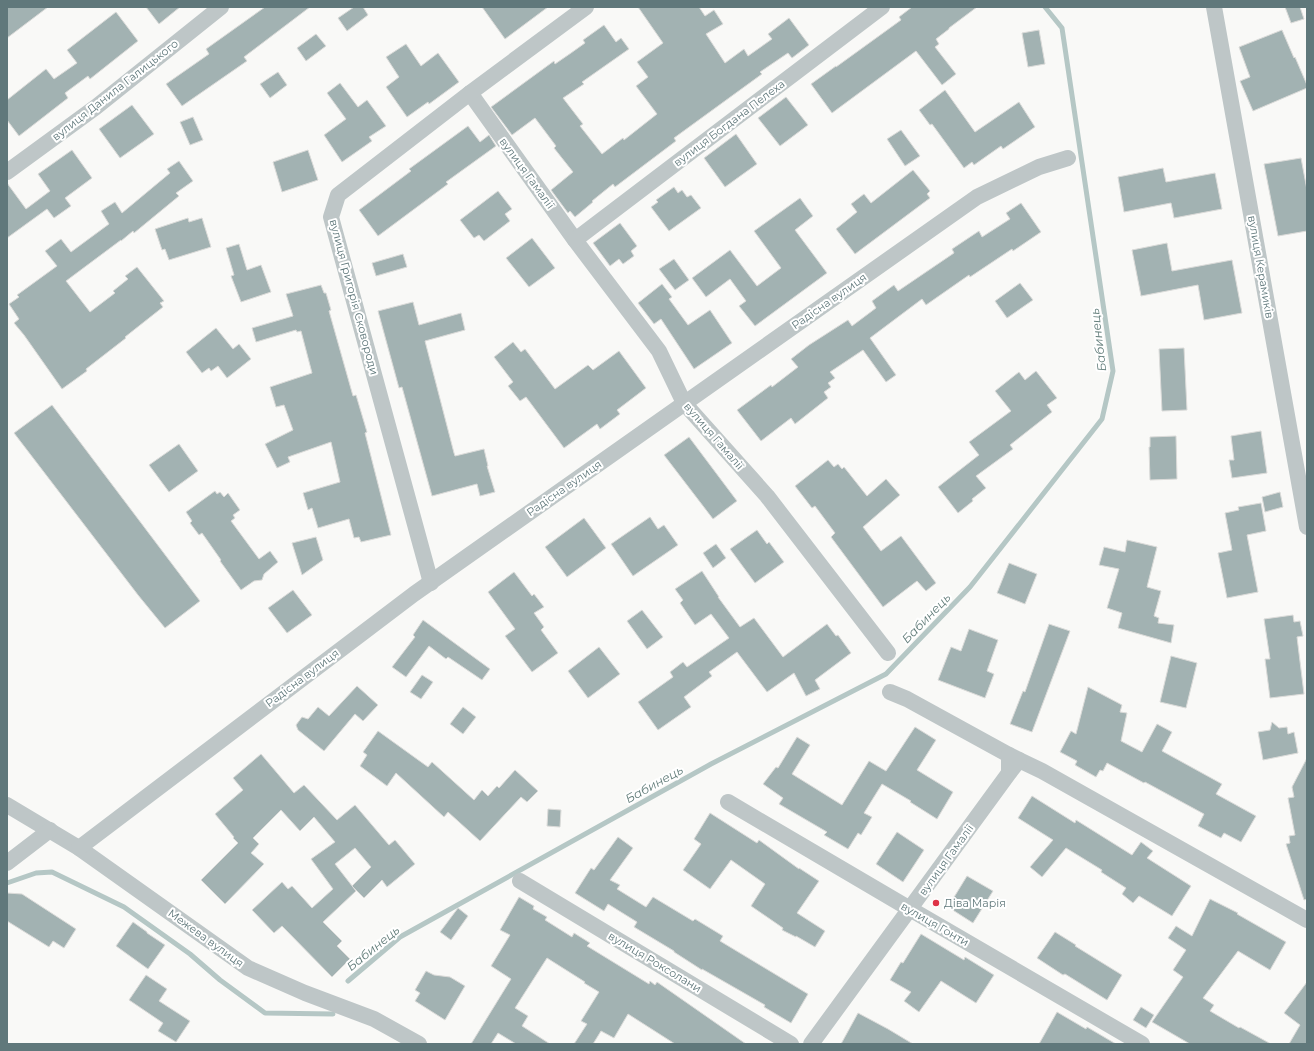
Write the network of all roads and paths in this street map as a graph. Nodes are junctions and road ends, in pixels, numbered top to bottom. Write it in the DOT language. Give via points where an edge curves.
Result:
graph roads {
  1 [pos="221,7"];
  2 [pos="586,7"];
  3 [pos="882,7"];
  4 [pos="1214,7"];
  5 [pos="470,93"];
  6 [pos="1068,158"];
  7 [pos="7,172"];
  8 [pos="575,240"];
  9 [pos="684,403"];
  10 [pos="1307,527"];
  11 [pos="430,583"];
  12 [pos="888,653"];
  13 [pos="890,692"];
  14 [pos="1014,757"];
  15 [pos="728,802"];
  16 [pos="7,805"];
  17 [pos="50,830"];
  18 [pos="79,848"];
  19 [pos="7,863"];
  20 [pos="520,881"];
  21 [pos="910,909"];
  22 [pos="1307,920"];
  23 [pos="419,1044"];
  24 [pos="791,1044"];
  25 [pos="812,1044"];
  26 [pos="1142,1044"];
  1 -- 7 [label="street, вулиця Данила Галицького" via="96,107"];
  2 -- 5 [label="street, вулиця Григорія Сковороди"];
  3 -- 8 [label="street, вулиця Богдана Пелеха"];
  4 -- 10 [label="street, вулиця Керамиків"];
  5 -- 8 [label="street, вулиця Гамалії"];
  5 -- 11 [label="street, вулиця Григорія Сковороди" via="338,195 331,217"];
  6 -- 9 [label="street, Радісна вулиця" via="1038,167 977,197"];
  8 -- 9 [label="street, вулиця Гамалії" via="660,352"];
  9 -- 11 [label="street, Радісна вулиця"];
  9 -- 12 [label="street, вулиця Гамалії" via="767,496"];
  11 -- 18 [label="street, Радісна вулиця"];
  13 -- 14 [label="street"];
  14 -- 21 [label="street, вулиця Гамалії" via="1009,773"];
  14 -- 22 [label="street"];
  15 -- 21 [label="street, вулиця Гонти"];
  16 -- 17 [label="street, Межева вулиця"];
  17 -- 18 [label="street, Межева вулиця"];
  17 -- 19 [label="street"];
  18 -- 23 [label="street, Межева вулиця" via="248,968 374,1019"];
  20 -- 24 [label="street, вулиця Роксолани"];
  21 -- 25 [label="street, вулиця Гамалії"];
  21 -- 26 [label="street, вулиця Гонти"];
}
